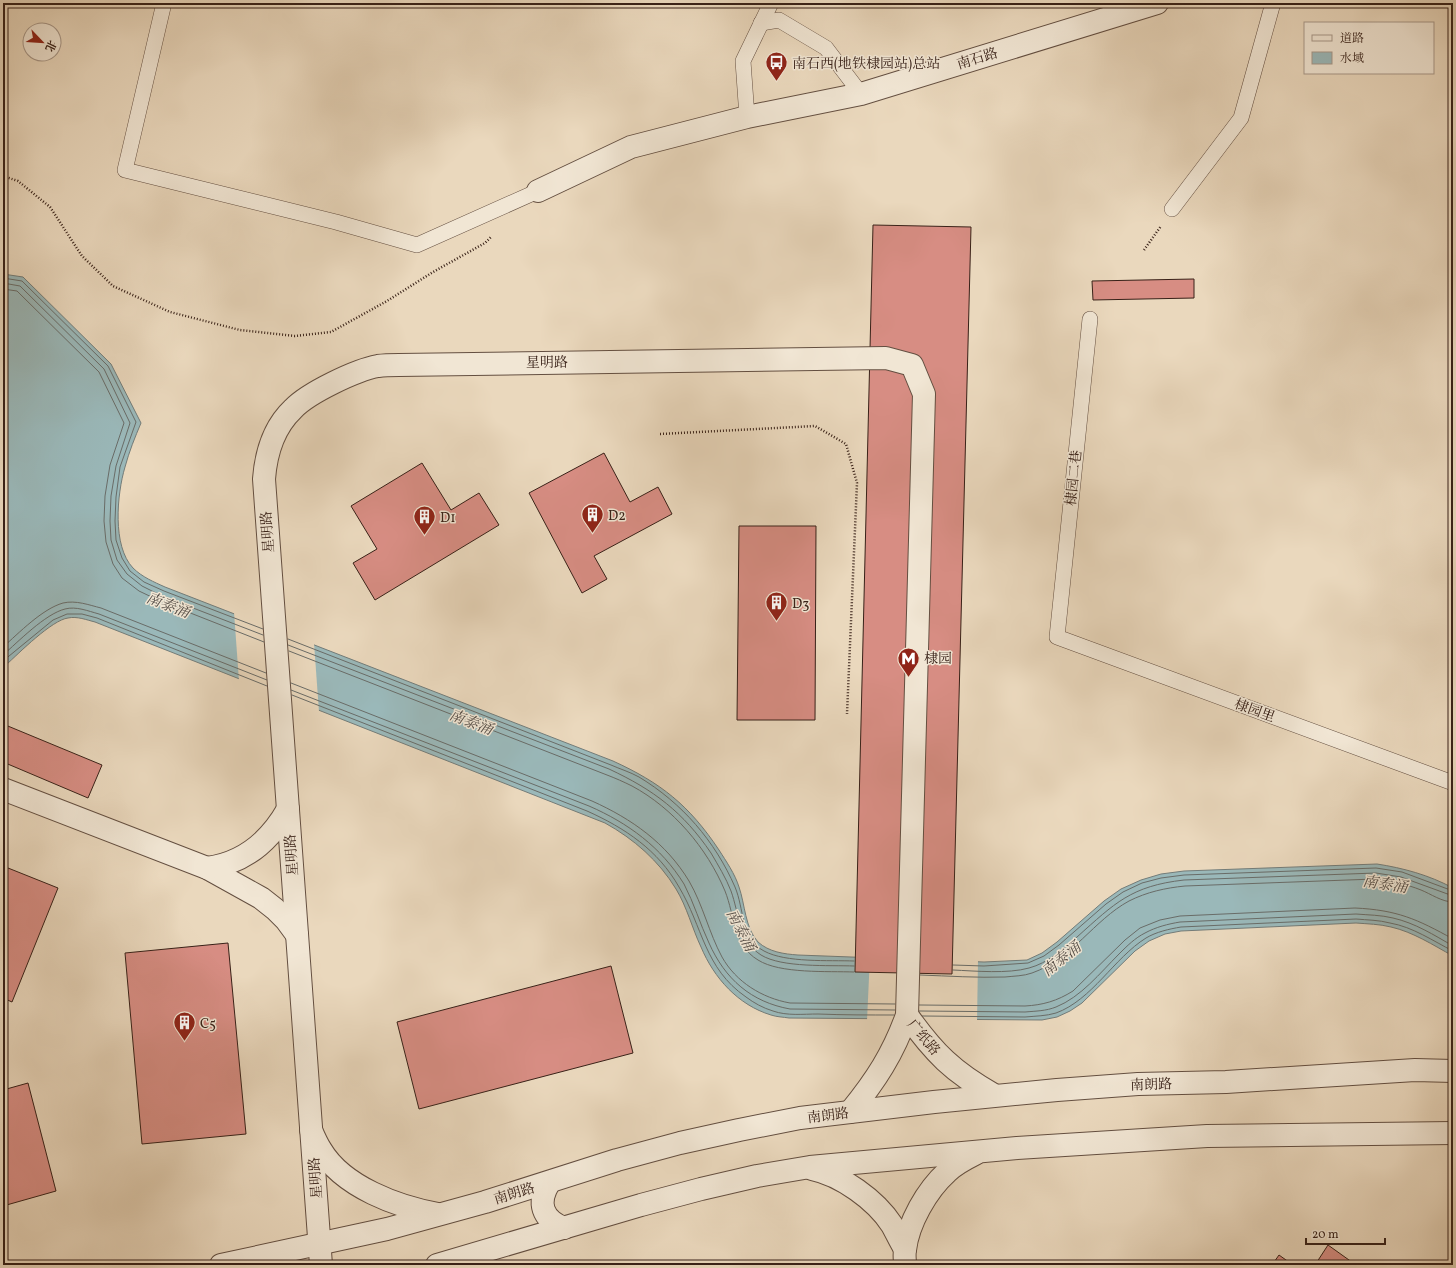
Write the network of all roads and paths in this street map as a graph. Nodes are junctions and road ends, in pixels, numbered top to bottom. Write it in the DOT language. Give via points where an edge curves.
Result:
graph roads {
  1 [pos="164,3"];
  2 [pos="771,3"];
  3 [pos="1157,3"];
  4 [pos="1272,3"];
  5 [pos="761,23"];
  6 [pos="861,94"];
  7 [pos="747,117"];
  8 [pos="3,176"];
  9 [pos="538,191"];
  10 [pos="1172,209"];
  11 [pos="495,233"];
  12 [pos="1144,250"];
  13 [pos="1090,319"];
  14 [pos="660,434"];
  15 [pos="1057,637"];
  16 [pos="847,714"];
  17 [pos="1453,782"];
  18 [pos="3,789"];
  19 [pos="288,809"];
  20 [pos="207,868"];
  21 [pos="297,935"];
  22 [pos="904,1025"];
  23 [pos="1453,1071"];
  24 [pos="994,1096"];
  25 [pos="850,1112"];
  26 [pos="312,1130"];
  27 [pos="1453,1133"];
  28 [pos="981,1151"];
  29 [pos="804,1168"];
  30 [pos="549,1183"];
  31 [pos="441,1214"];
  32 [pos="564,1228"];
  33 [pos="320,1244"];
  34 [pos="905,1257"];
  35 [pos="221,1265"];
  36 [pos="321,1265"];
  37 [pos="437,1265"];
  1 -- 9 [label="lane" via="125,170 417,244"];
  2 -- 5 [label="lane"];
  3 -- 6 [label="street, 南石路"];
  4 -- 10 [label="lane" via="1241,118"];
  5 -- 6 [label="lane" via="779,20 826,48"];
  5 -- 7 [label="lane" via="743,61"];
  6 -- 7 [label="street, 南石路"];
  7 -- 9 [label="street, 南石路" via="631,147"];
  8 -- 11 [label="path" via="18,181 50,207 82,256 114,286 170,312 240,330 271,334 295,336 331,332 484,243"];
  10 -- 12 [label="path"];
  13 -- 15 [label="lane, 棣园二巷"];
  14 -- 16 [label="path" via="815,426 846,444 857,484"];
  15 -- 17 [label="lane, 棣园里"];
  18 -- 20 [label="street"];
  19 -- 20 [label="street" via="267,839 250,852 220,867"];
  19 -- 21 [label="street, 星明路"];
  19 -- 22 [label="street, 星明路" via="264,479 268,450 282,422 293,408 357,372 377,366 886,358 912,365 924,394 910,918"];
  20 -- 21 [label="street" via="266,902 286,920"];
  21 -- 26 [label="street, 星明路"];
  22 -- 24 [label="street, 广纸路" via="922,1035 934,1051 959,1074"];
  22 -- 25 [label="street, 广纸路" via="879,1074"];
  23 -- 24 [label="street, 南朗路" via="1415,1070 1226,1082 1138,1084"];
  24 -- 25 [label="street, 南朗路"];
  25 -- 30 [label="street, 南朗路" via="800,1118 680,1143 617,1160"];
  26 -- 31 [label="street" via="320,1150 331,1164 351,1181 395,1202"];
  26 -- 33 [label="street, 星明路"];
  27 -- 28 [label="street" via="1207,1136"];
  28 -- 29 [label="street"];
  28 -- 34 [label="street" via="947,1172 929,1192 912,1226"];
  29 -- 32 [label="street" via="702,1189"];
  29 -- 34 [label="street" via="835,1177 868,1198 891,1224"];
  30 -- 31 [label="street, 南朗路"];
  30 -- 32 [label="street" via="544,1194 543,1210 549,1220"];
  31 -- 33 [label="street, 南朗路"];
  32 -- 37 [label="street"];
  33 -- 35 [label="street, 南朗路"];
  33 -- 36 [label="street, 星明路"];
}
